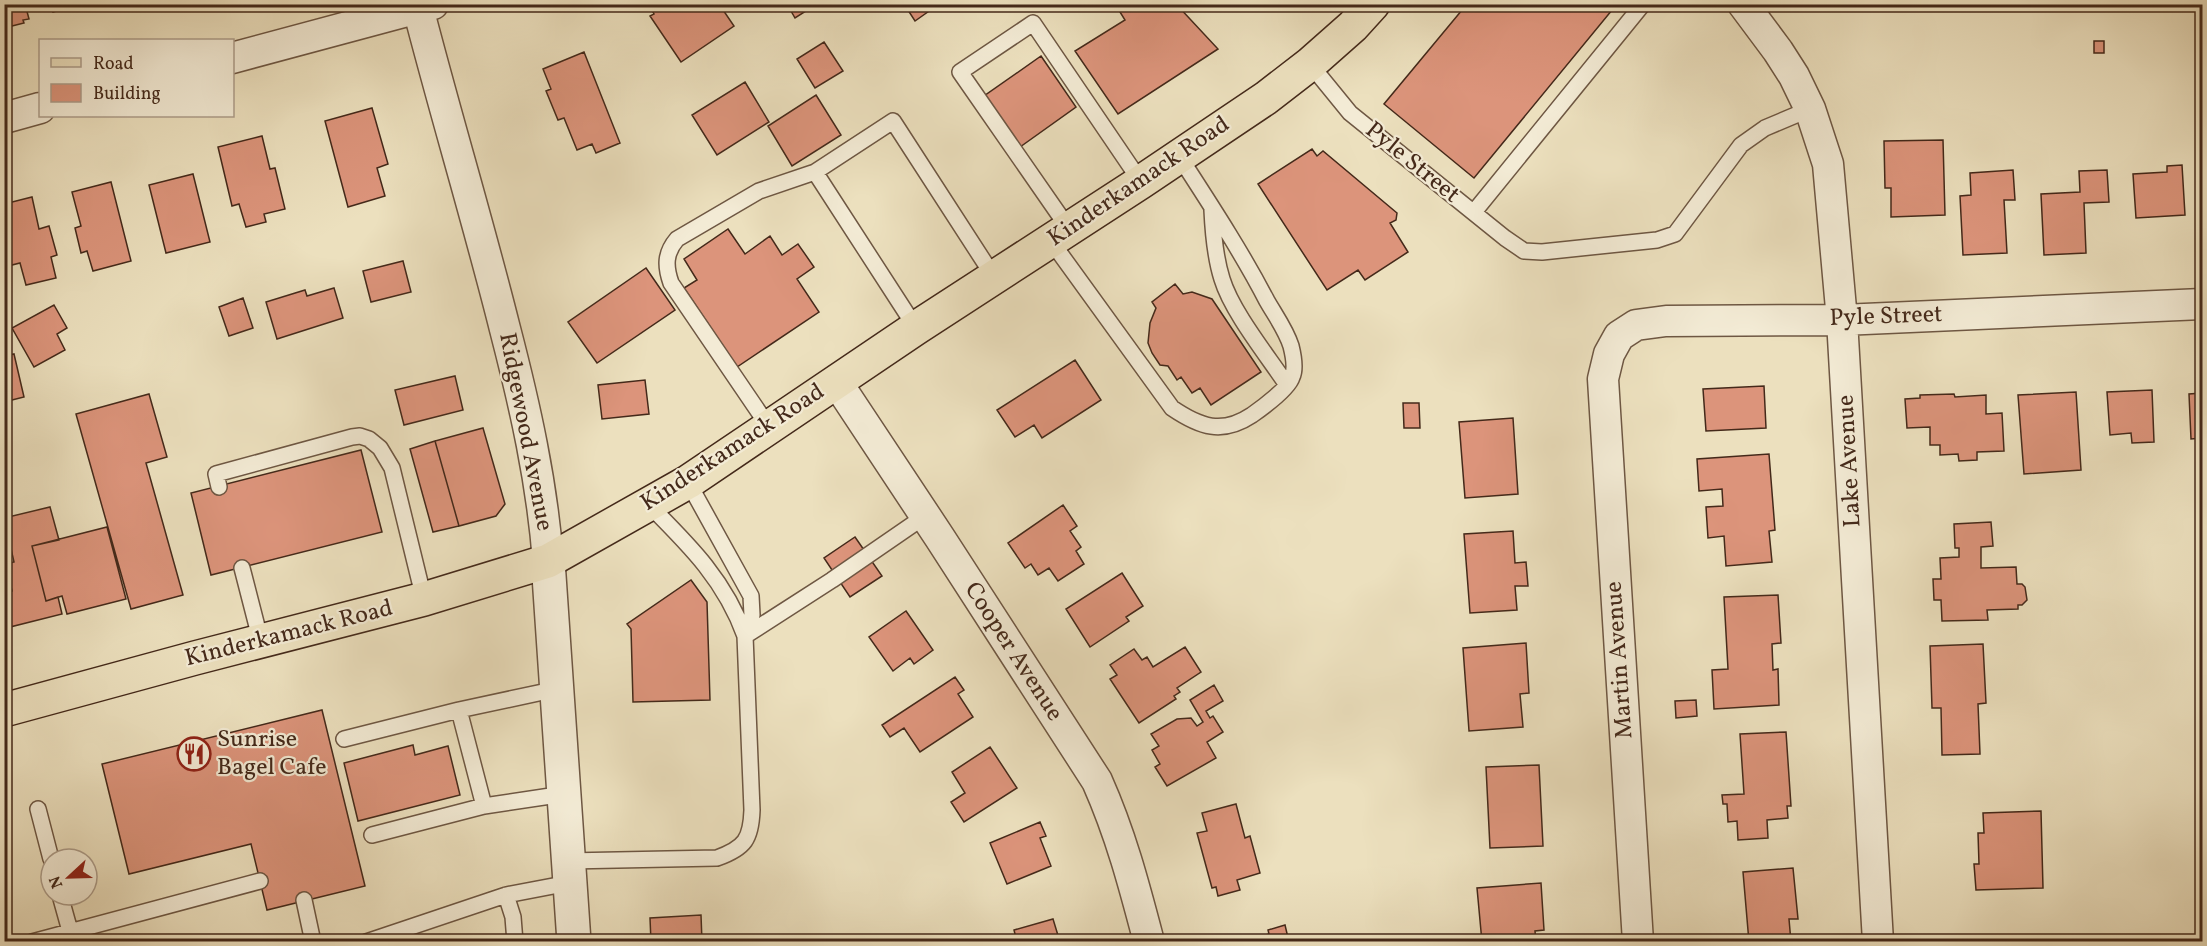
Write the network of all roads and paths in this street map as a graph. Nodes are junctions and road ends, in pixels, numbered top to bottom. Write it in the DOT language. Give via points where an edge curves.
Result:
graph roads {
  1 [pos="1373,4"];
  2 [pos="1643,4"];
  3 [pos="1743,4"];
  4 [pos="423,6"];
  5 [pos="234,57"];
  6 [pos="1310,64"];
  7 [pos="39,108"];
  8 [pos="1810,109"];
  9 [pos="4,118"];
  10 [pos="1179,156"];
  11 [pos="815,172"];
  12 [pos="1141,182"];
  13 [pos="1212,206"];
  14 [pos="1474,212"];
  15 [pos="1060,235"];
  16 [pos="994,277"];
  17 [pos="2202,304"];
  18 [pos="1842,320"];
  19 [pos="916,328"];
  20 [pos="1603,379"];
  21 [pos="836,381"];
  22 [pos="1287,385"];
  23 [pos="769,427"];
  24 [pos="688,482"];
  25 [pos="219,487"];
  26 [pos="648,504"];
  27 [pos="925,516"];
  28 [pos="548,561"];
  29 [pos="242,568"];
  30 [pos="424,599"];
  31 [pos="745,636"];
  32 [pos="261,642"];
  33 [pos="557,689"];
  34 [pos="4,710"];
  35 [pos="459,710"];
  36 [pos="344,739"];
  37 [pos="564,794"];
  38 [pos="484,807"];
  39 [pos="38,809"];
  40 [pos="372,835"];
  41 [pos="48,847"];
  42 [pos="568,872"];
  43 [pos="260,881"];
  44 [pos="506,895"];
  45 [pos="304,900"];
  46 [pos="63,907"];
  47 [pos="70,931"];
  48 [pos="32,942"];
  49 [pos="313,942"];
  50 [pos="366,942"];
  51 [pos="515,942"];
  52 [pos="574,942"];
  53 [pos="1149,942"];
  54 [pos="1638,942"];
  55 [pos="1878,942"];
  1 -- 6 [label="main road, Kinderkamack Road"];
  2 -- 14 [label="lane"];
  3 -- 8 [label="street, Lake Avenue" via="1778,51"];
  4 -- 5 [label="street"];
  4 -- 28 [label="street, Ridgewood Avenue" via="522,398 544,514"];
  6 -- 10 [label="main road, Kinderkamack Road"];
  6 -- 14 [label="lane, Pyle Street" via="1350,113"];
  7 -- 9 [label="street"];
  8 -- 14 [label="lane, Pyle Street" via="1765,128 1742,145 1675,234 1657,240 1524,251"];
  8 -- 18 [label="street, Lake Avenue" via="1828,164"];
  10 -- 12 [label="main road, Kinderkamack Road"];
  10 -- 13 [label="lane"];
  11 -- 16 [label="lane" via="893,121"];
  11 -- 19 [label="lane"];
  11 -- 23 [label="lane" via="759,191 677,239 667,258 671,283"];
  12 -- 15 [label="main road, Kinderkamack Road"];
  12 -- 15 [label="lane" via="1033,23 960,72"];
  13 -- 22 [label="lane" via="1221,278"];
  13 -- 22 [label="lane" via="1291,345 1293,377"];
  15 -- 16 [label="main road, Kinderkamack Road"];
  15 -- 22 [label="lane" via="1172,408 1203,425 1234,425 1257,412"];
  16 -- 19 [label="main road, Kinderkamack Road"];
  17 -- 18 [label="street, Pyle Street"];
  18 -- 20 [label="street, Pyle Street" via="1666,321 1636,325 1619,336"];
  18 -- 55 [label="street, Lake Avenue"];
  19 -- 21 [label="main road, Kinderkamack Road"];
  20 -- 54 [label="street, Martin Avenue"];
  21 -- 23 [label="main road, Kinderkamack Road"];
  21 -- 27 [label="street, Cooper Avenue"];
  23 -- 24 [label="main road, Kinderkamack Road"];
  24 -- 26 [label="main road, Kinderkamack Road"];
  24 -- 31 [label="lane" via="751,596 752,615"];
  25 -- 30 [label="lane" via="216,474 351,437 369,439 380,448 392,468"];
  26 -- 28 [label="main road, Kinderkamack Road"];
  26 -- 31 [label="lane" via="698,554 733,607"];
  27 -- 31 [label="lane"];
  27 -- 53 [label="street, Cooper Avenue" via="1096,781 1126,853"];
  28 -- 30 [label="main road, Kinderkamack Road"];
  28 -- 33 [label="street, Ridgewood Avenue"];
  29 -- 32 [label="lane"];
  30 -- 32 [label="main road, Kinderkamack Road"];
  31 -- 42 [label="lane" via="752,810 750,834 743,844 717,858"];
  32 -- 34 [label="main road, Kinderkamack Road"];
  33 -- 35 [label="lane"];
  33 -- 37 [label="street, Ridgewood Avenue"];
  35 -- 36 [label="lane"];
  35 -- 38 [label="lane"];
  37 -- 38 [label="lane"];
  37 -- 42 [label="street, Ridgewood Avenue"];
  38 -- 40 [label="lane"];
  39 -- 41 [label="lane"];
  42 -- 44 [label="lane"];
  42 -- 52 [label="street, Ridgewood Avenue"];
  43 -- 47 [label="lane"];
  44 -- 50 [label="lane"];
  44 -- 51 [label="lane"];
  45 -- 49 [label="lane"];
  46 -- 47 [label="lane"];
  47 -- 48 [label="lane"];
}
